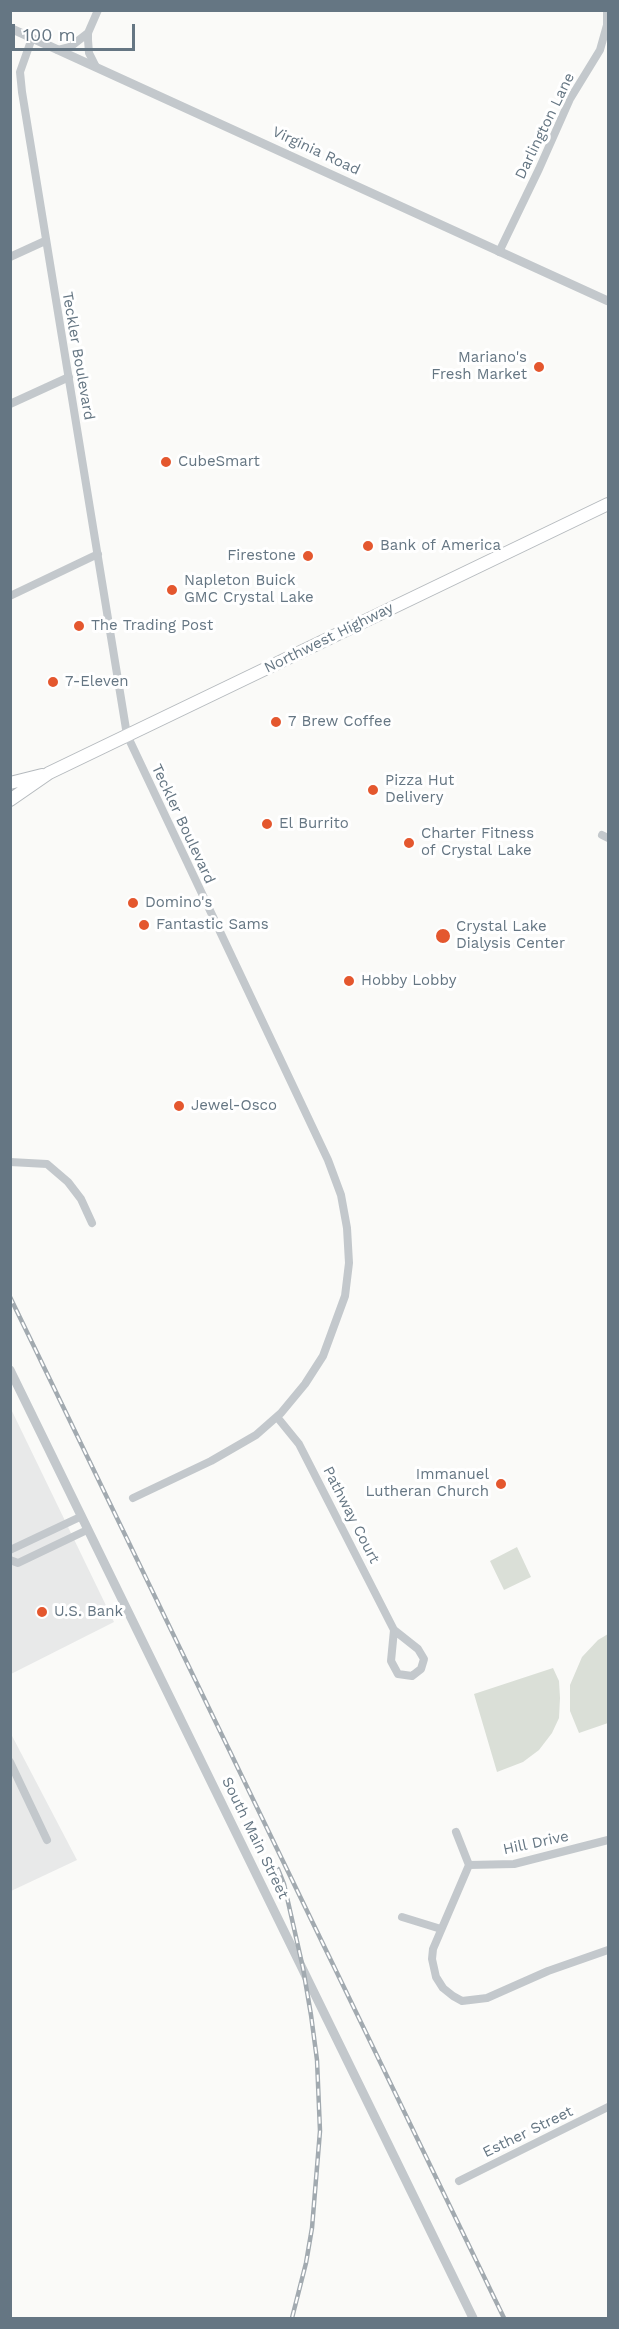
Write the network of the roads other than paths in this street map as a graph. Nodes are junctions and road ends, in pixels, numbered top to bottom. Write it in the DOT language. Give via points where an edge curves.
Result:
graph roads {
  1 [pos="98,10"];
  2 [pos="607,10"];
  3 [pos="10,28"];
  4 [pos="88,33"];
  5 [pos="32,38"];
  6 [pos="58,50"];
  7 [pos="600,50"];
  8 [pos="609,56"];
  9 [pos="96,67"];
  10 [pos="45,241"];
  11 [pos="499,252"];
  12 [pos="10,257"];
  13 [pos="609,302"];
  14 [pos="69,377"];
  15 [pos="10,404"];
  16 [pos="609,504"];
  17 [pos="98,554"];
  18 [pos="10,596"];
  19 [pos="127,735"];
  20 [pos="49,773"];
  21 [pos="10,783"];
  22 [pos="10,800"];
  23 [pos="10,1162"];
  24 [pos="92,1223"];
  25 [pos="10,1370"];
  26 [pos="277,1417"];
  27 [pos="133,1498"];
  28 [pos="80,1517"];
  29 [pos="87,1530"];
  30 [pos="10,1550"];
  31 [pos="10,1560"];
  32 [pos="394,1630"];
  33 [pos="10,1762"];
  34 [pos="456,1832"];
  35 [pos="47,1840"];
  36 [pos="609,1840"];
  37 [pos="469,1865"];
  38 [pos="402,1917"];
  39 [pos="441,1929"];
  40 [pos="609,1950"];
  41 [pos="609,2107"];
  42 [pos="459,2181"];
  43 [pos="473,2319"];
  1 -- 4 [label="street"];
  2 -- 7 [label="street, Darlington Lane"];
  3 -- 5 [label="street, Virginia Road"];
  4 -- 6 [label="street" via="70,47"];
  4 -- 9 [label="street" via="89,53"];
  5 -- 6 [label="street, Virginia Road"];
  5 -- 10 [label="street, Teckler Boulevard" via="20,72"];
  6 -- 9 [label="street, Virginia Road"];
  7 -- 8 [label="street"];
  7 -- 11 [label="street, Darlington Lane" via="570,99"];
  9 -- 11 [label="street, Virginia Road"];
  10 -- 12 [label="street"];
  10 -- 14 [label="street, Teckler Boulevard"];
  11 -- 13 [label="street, Virginia Road"];
  14 -- 15 [label="street"];
  14 -- 17 [label="street, Teckler Boulevard"];
  16 -- 19 [label="main road, Northwest Highway"];
  17 -- 18 [label="street"];
  17 -- 19 [label="street, Teckler Boulevard"];
  19 -- 20 [label="main road, Northwest Highway"];
  19 -- 26 [label="street, Teckler Boulevard" via="308,1114 341,1195 349,1263 345,1296 323,1356"];
  20 -- 21 [label="main road, Northwest Highway"];
  20 -- 22 [label="main road, Northwest Highway"];
  23 -- 24 [label="street" via="46,1164 81,1198"];
  25 -- 28 [label="street, South Main Street"];
  26 -- 27 [label="street, Teckler Boulevard" via="256,1435 211,1461"];
  26 -- 32 [label="street, Pathway Court" via="299,1444"];
  28 -- 29 [label="street, South Main Street"];
  28 -- 30 [label="street"];
  29 -- 31 [label="street" via="18,1563"];
  29 -- 43 [label="street, South Main Street"];
  32 -- 32 [label="street, Pathway Court" via="391,1661 398,1674 412,1676 421,1669 424,1659 418,1649"];
  33 -- 35 [label="street"];
  34 -- 37 [label="street"];
  36 -- 37 [label="street, Hill Drive" via="514,1864"];
  37 -- 39 [label="street"];
  38 -- 39 [label="street"];
  39 -- 40 [label="street" via="432,1959 436,1977 443,1988 462,2001 487,1998"];
  41 -- 42 [label="street, Esther Street"];
}
